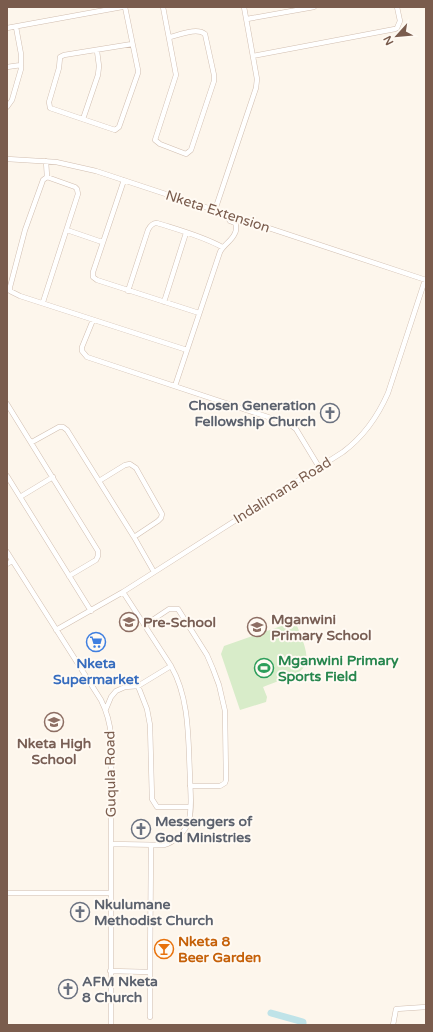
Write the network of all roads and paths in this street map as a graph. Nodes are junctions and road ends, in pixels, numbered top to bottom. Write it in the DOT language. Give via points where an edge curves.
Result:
graph roads {
  1 [pos="122,7"];
  2 [pos="125,7"];
  3 [pos="163,7"];
  4 [pos="244,7"];
  5 [pos="314,7"];
  6 [pos="397,7"];
  7 [pos="288,9"];
  8 [pos="247,19"];
  9 [pos="16,27"];
  10 [pos="7,28"];
  11 [pos="170,37"];
  12 [pos="132,44"];
  13 [pos="97,51"];
  14 [pos="253,56"];
  15 [pos="21,65"];
  16 [pos="7,68"];
  17 [pos="7,107"];
  18 [pos="83,119"];
  19 [pos="7,159"];
  20 [pos="46,161"];
  21 [pos="47,177"];
  22 [pos="124,180"];
  23 [pos="215,210"];
  24 [pos="225,213"];
  25 [pos="236,217"];
  26 [pos="235,223"];
  27 [pos="67,230"];
  28 [pos="186,232"];
  29 [pos="102,242"];
  30 [pos="222,247"];
  31 [pos="426,280"];
  32 [pos="128,291"];
  33 [pos="43,302"];
  34 [pos="164,302"];
  35 [pos="199,313"];
  36 [pos="93,320"];
  37 [pos="187,350"];
  38 [pos="176,386"];
  39 [pos="7,404"];
  40 [pos="32,442"];
  41 [pos="319,467"];
  42 [pos="7,476"];
  43 [pos="53,477"];
  44 [pos="99,481"];
  45 [pos="20,497"];
  46 [pos="134,537"];
  47 [pos="7,552"];
  48 [pos="12,561"];
  49 [pos="7,564"];
  50 [pos="154,572"];
  51 [pos="69,576"];
  52 [pos="123,592"];
  53 [pos="91,611"];
  54 [pos="145,625"];
  55 [pos="56,630"];
  56 [pos="171,666"];
  57 [pos="138,686"];
  58 [pos="106,710"];
  59 [pos="190,786"];
  60 [pos="190,807"];
  61 [pos="111,844"];
  62 [pos="151,845"];
  63 [pos="7,893"];
  64 [pos="111,893"];
  65 [pos="110,971"];
  66 [pos="150,972"];
  67 [pos="426,1007"];
  68 [pos="150,1017"];
  69 [pos="111,1025"];
  70 [pos="393,1025"];
  1 -- 9 [label="street"];
  2 -- 12 [label="street"];
  3 -- 11 [label="street"];
  4 -- 8 [label="street"];
  5 -- 7 [label="street"];
  6 -- 14 [label="street" via="400,24 395,29"];
  7 -- 8 [label="street"];
  8 -- 14 [label="street"];
  9 -- 10 [label="street"];
  9 -- 15 [label="street"];
  11 -- 11 [label="street" via="176,75 155,140 186,154 191,150 214,75 207,36 203,32 196,31"];
  12 -- 13 [label="street"];
  12 -- 18 [label="street" via="138,70 120,127 114,129"];
  13 -- 18 [label="street" via="98,75"];
  13 -- 18 [label="street" via="60,57 49,102 49,106 54,110"];
  14 -- 23 [label="street" via="257,79 255,93"];
  15 -- 16 [label="street"];
  15 -- 17 [label="street" via="12,100"];
  19 -- 20 [label="street, Nketa Extension"];
  20 -- 21 [label="street"];
  20 -- 22 [label="street, Nketa Extension"];
  21 -- 27 [label="street" via="77,189"];
  21 -- 33 [label="street" via="43,180 26,228 10,287 13,294"];
  22 -- 23 [label="street, Nketa Extension"];
  22 -- 29 [label="street"];
  23 -- 24 [label="street, Nketa Extension"];
  24 -- 25 [label="street, Nketa Extension"];
  24 -- 26 [label="street" via="230,221"];
  25 -- 26 [label="street"];
  25 -- 31 [label="street, Nketa Extension"];
  26 -- 30 [label="street" via="235,235"];
  27 -- 29 [label="street"];
  27 -- 33 [label="street"];
  28 -- 30 [label="street"];
  28 -- 32 [label="street" via="157,223 150,226"];
  28 -- 34 [label="street"];
  29 -- 32 [label="street" via="93,276 97,280"];
  30 -- 35 [label="street"];
  31 -- 41 [label="street, Indalimana Road" via="393,381 380,409 362,436"];
  32 -- 34 [label="street"];
  33 -- 36 [label="street"];
  34 -- 35 [label="street"];
  35 -- 37 [label="street"];
  36 -- 37 [label="street"];
  36 -- 38 [label="street" via="82,347 84,355"];
  37 -- 38 [label="street"];
  38 -- 41 [label="street" via="293,426"];
  39 -- 40 [label="street"];
  40 -- 43 [label="street"];
  40 -- 44 [label="street" via="55,428 63,427"];
  41 -- 50 [label="street, Indalimana Road"];
  42 -- 45 [label="street"];
  43 -- 45 [label="street"];
  43 -- 51 [label="street" via="98,551 96,560"];
  44 -- 46 [label="street"];
  44 -- 46 [label="street" via="125,465 136,468 162,514 158,521"];
  45 -- 51 [label="street"];
  46 -- 50 [label="street"];
  47 -- 48 [label="street, Guqula Road"];
  48 -- 49 [label="street"];
  48 -- 55 [label="street, Guqula Road"];
  50 -- 52 [label="street, Indalimana Road"];
  51 -- 53 [label="street"];
  52 -- 53 [label="street, Indalimana Road"];
  52 -- 54 [label="street"];
  53 -- 55 [label="street, Indalimana Road"];
  54 -- 56 [label="street"];
  54 -- 59 [label="street" via="169,609 178,609 207,655 217,679 225,711 226,780 220,786"];
  55 -- 58 [label="street, Guqula Road"];
  56 -- 57 [label="street"];
  56 -- 59 [label="street" via="177,679 186,716"];
  57 -- 58 [label="street" via="116,691"];
  57 -- 60 [label="street" via="150,725 152,799 157,807"];
  58 -- 61 [label="street, Guqula Road" via="111,736"];
  59 -- 60 [label="street"];
  60 -- 62 [label="street" via="188,824 174,839 166,844"];
  61 -- 62 [label="street"];
  61 -- 64 [label="street, Guqula Road"];
  62 -- 66 [label="street"];
  63 -- 64 [label="street"];
  64 -- 65 [label="street, Guqula Road"];
  65 -- 66 [label="street"];
  65 -- 69 [label="street, Guqula Road"];
  66 -- 68 [label="street"];
  67 -- 70 [label="street" via="396,1009"];
}
